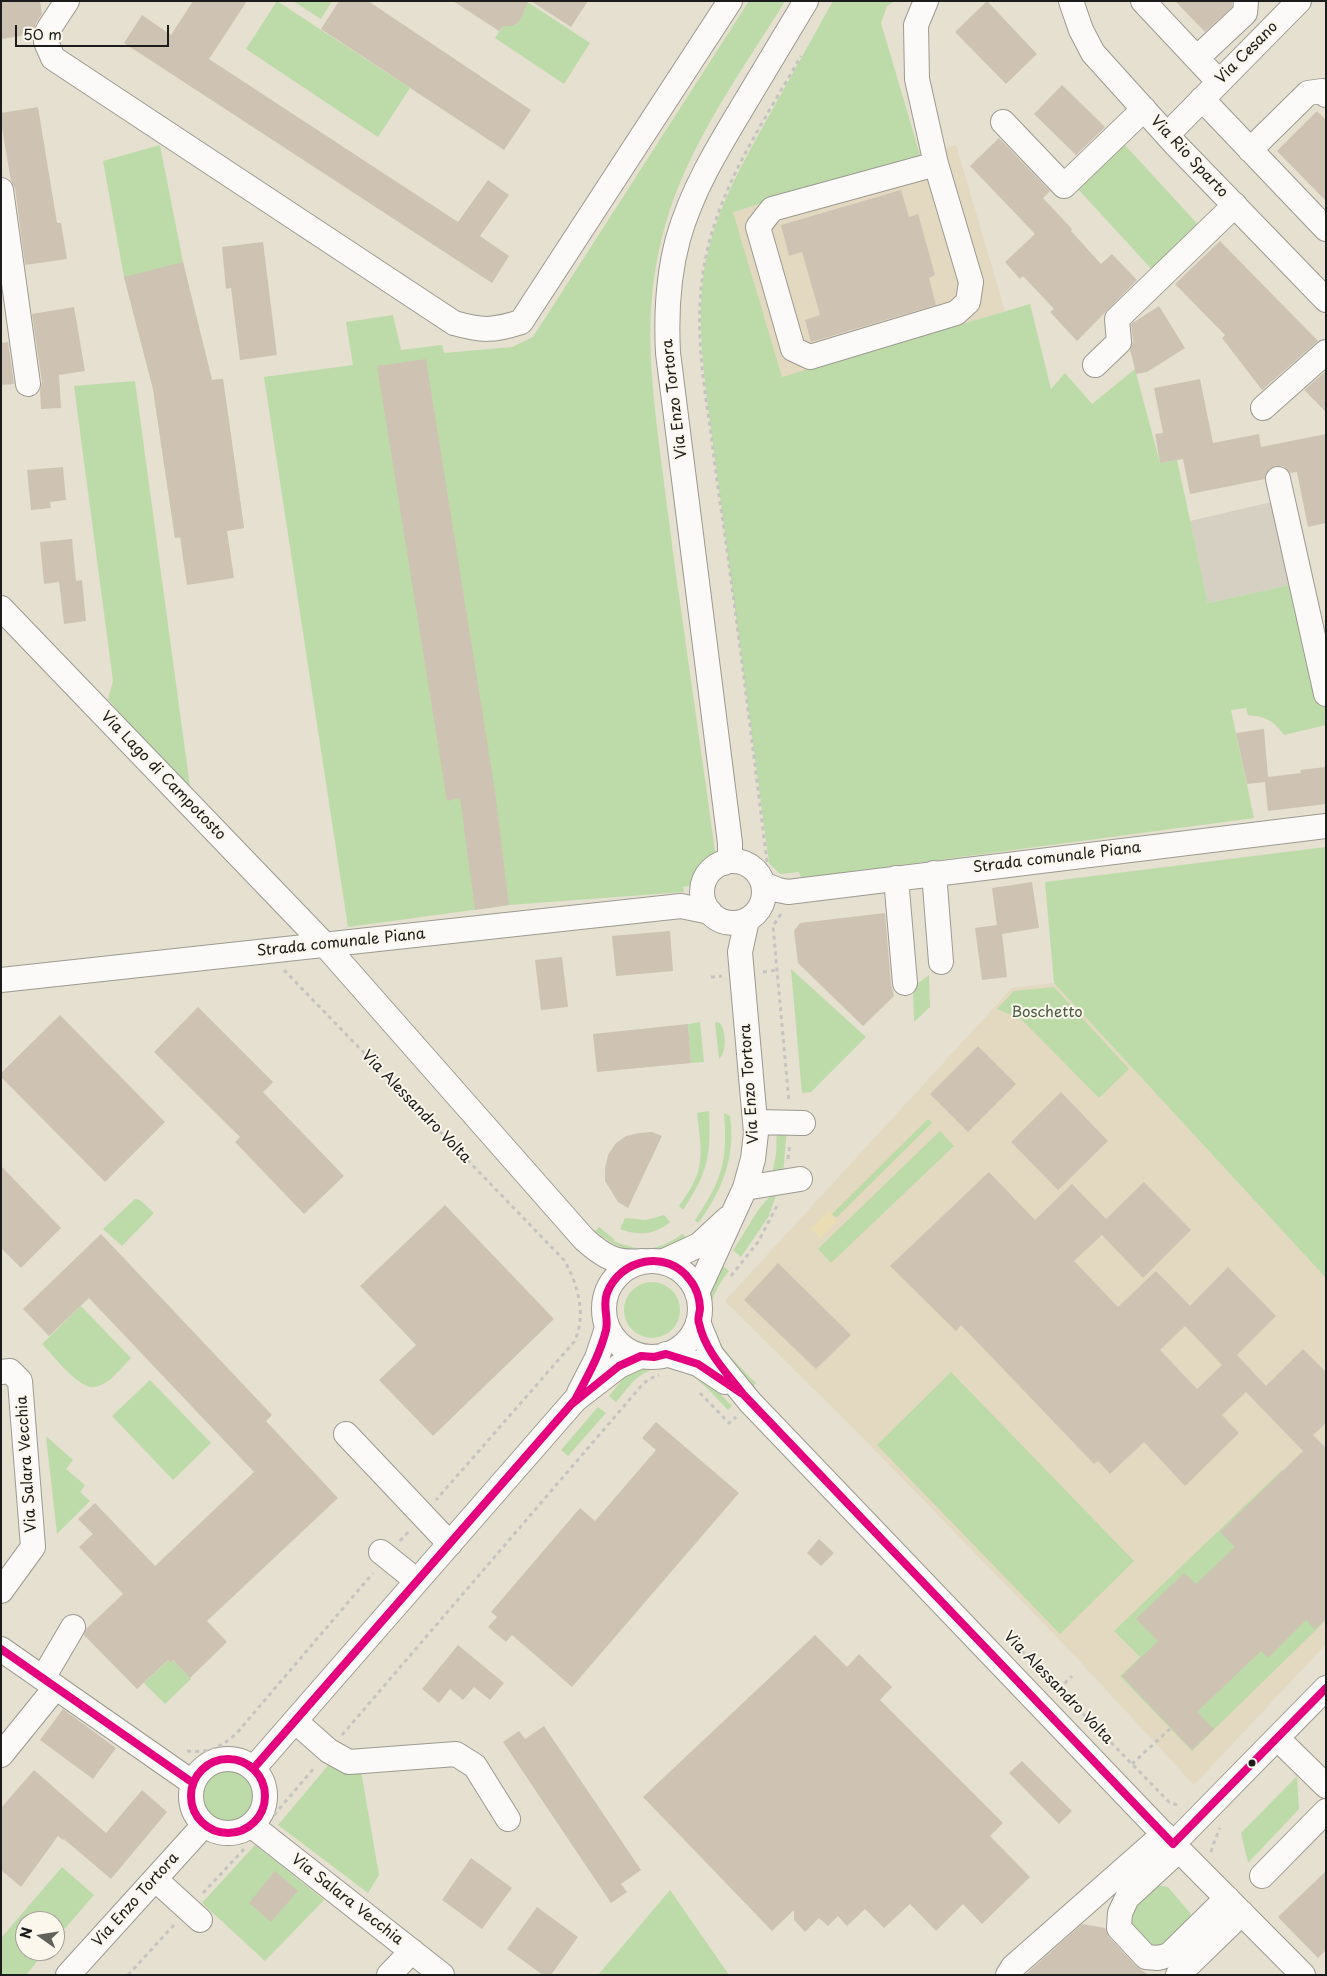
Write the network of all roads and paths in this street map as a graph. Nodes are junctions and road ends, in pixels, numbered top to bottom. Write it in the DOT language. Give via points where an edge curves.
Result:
graph roads {
  1 [pos="67,1"];
  2 [pos="730,1"];
  3 [pos="806,1"];
  4 [pos="926,1"];
  5 [pos="1071,1"];
  6 [pos="1143,1"];
  7 [pos="1246,1"];
  8 [pos="1293,3"];
  9 [pos="803,53"];
  10 [pos="1197,58"];
  11 [pos="1219,82"];
  12 [pos="1326,95"];
  13 [pos="1202,99"];
  14 [pos="1144,109"];
  15 [pos="1003,122"];
  16 [pos="1167,134"];
  17 [pos="1250,150"];
  18 [pos="936,164"];
  19 [pos="1,190"];
  20 [pos="1235,206"];
  21 [pos="1326,229"];
  22 [pos="1326,300"];
  23 [pos="1326,352"];
  24 [pos="1095,365"];
  25 [pos="28,384"];
  26 [pos="1263,408"];
  27 [pos="1278,479"];
  28 [pos="1,608"];
  29 [pos="1326,694"];
  30 [pos="1326,826"];
  31 [pos="750,868"];
  32 [pos="934,874"];
  33 [pos="896,878"];
  34 [pos="703,889"];
  35 [pos="788,892"];
  36 [pos="681,906"];
  37 [pos="735,916"];
  38 [pos="325,945"];
  39 [pos="287,949"];
  40 [pos="941,962"];
  41 [pos="1,980"];
  42 [pos="905,983"];
  43 [pos="755,1122"];
  44 [pos="803,1123"];
  45 [pos="800,1179"];
  46 [pos="746,1188"];
  47 [pos="734,1212"];
  48 [pos="584,1239"];
  49 [pos="564,1260"];
  50 [pos="653,1261"];
  51 [pos="697,1293"];
  52 [pos="606,1294"];
  53 [pos="698,1322"];
  54 [pos="607,1328"];
  55 [pos="641,1356"];
  56 [pos="665,1365"];
  57 [pos="1,1372"];
  58 [pos="694,1388"];
  59 [pos="575,1400"];
  60 [pos="740,1404"];
  61 [pos="346,1434"];
  62 [pos="450,1544"];
  63 [pos="382,1552"];
  64 [pos="417,1581"];
  65 [pos="1,1591"];
  66 [pos="73,1627"];
  67 [pos="1014,1643"];
  68 [pos="1,1649"];
  69 [pos="1072,1676"];
  70 [pos="50,1682"];
  71 [pos="1326,1688"];
  72 [pos="1059,1689"];
  73 [pos="295,1721"];
  74 [pos="1171,1728"];
  75 [pos="1277,1738"];
  76 [pos="328,1751"];
  77 [pos="1,1755"];
  78 [pos="1132,1764"];
  79 [pos="253,1769"];
  80 [pos="1113,1782"];
  81 [pos="193,1783"];
  82 [pos="1326,1786"];
  83 [pos="1206,1810"];
  84 [pos="1326,1810"];
  85 [pos="508,1819"];
  86 [pos="204,1825"];
  87 [pos="255,1828"];
  88 [pos="1172,1843"];
  89 [pos="1214,1860"];
  90 [pos="1262,1876"];
  91 [pos="155,1879"];
  92 [pos="202,1894"];
  93 [pos="1234,1905"];
  94 [pos="190,1919"];
  95 [pos="412,1951"];
  96 [pos="73,1973"];
  97 [pos="128,1975"];
  98 [pos="389,1975"];
  99 [pos="442,1975"];
  100 [pos="1008,1975"];
  101 [pos="1178,1975"];
  102 [pos="1303,1975"];
  1 -- 2 [label="street" via="48,30 46,42 53,58 454,323 476,329 500,329 521,322"];
  3 -- 31 [label="street, Via Enzo Tortora" via="696,187 678,240 668,298 668,352 731,853"];
  4 -- 18 [label="street" via="916,25 917,79"];
  5 -- 14 [label="street, Via Rio Sparto" via="1081,30 1094,52"];
  6 -- 10 [label="street"];
  7 -- 10 [label="street" via="1245,13"];
  8 -- 11 [label="street, Via Cesano"];
  9 -- 31 [label="path" via="738,168 719,210 706,256 699,312 705,399 746,691"];
  10 -- 11 [label="street"];
  11 -- 13 [label="street, Via Cesano"];
  12 -- 17 [label="street" via="1322,91 1308,93"];
  13 -- 16 [label="street, Via Cesano"];
  13 -- 17 [label="street"];
  14 -- 15 [label="street" via="1064,186"];
  14 -- 16 [label="street, Via Rio Sparto"];
  16 -- 20 [label="street, Via Rio Sparto"];
  17 -- 21 [label="street"];
  18 -- 18 [label="street" via="971,282 968,302 956,313 810,357 793,349 758,227 772,209"];
  19 -- 25 [label="street"];
  20 -- 22 [label="street, Via Rio Sparto"];
  20 -- 24 [label="street" via="1117,319 1119,342"];
  23 -- 26 [label="street"];
  27 -- 29 [label="street"];
  28 -- 38 [label="street, Via Lago di Campotosto"];
  30 -- 32 [label="street, Strada comunale Piana"];
  31 -- 34 [label="street" via="712,870"];
  31 -- 35 [label="street, Strada comunale Piana" via="778,890"];
  31 -- 37 [label="street" via="764,893"];
  32 -- 33 [label="street, Strada comunale Piana"];
  32 -- 40 [label="street"];
  33 -- 35 [label="street, Strada comunale Piana"];
  33 -- 42 [label="street"];
  34 -- 36 [label="street"];
  34 -- 37 [label="street" via="706,905"];
  35 -- 37 [label="street, Strada comunale Piana"];
  36 -- 37 [label="street, Strada comunale Piana"];
  36 -- 38 [label="street, Strada comunale Piana"];
  37 -- 43 [label="street, Via Enzo Tortora"];
  38 -- 39 [label="street, Strada comunale Piana"];
  38 -- 48 [label="street"];
  39 -- 41 [label="street, Strada comunale Piana"];
  39 -- 49 [label="path, Via Alessandro Volta" via="281,967"];
  43 -- 44 [label="street"];
  43 -- 46 [label="street, Via Enzo Tortora" via="753,1159"];
  45 -- 46 [label="street"];
  46 -- 47 [label="street, Via Enzo Tortora"];
  47 -- 50 [label="street, Via Enzo Tortora" via="699,1245"];
  47 -- 51 [label="street, Via Enzo Tortora"];
  48 -- 50 [label="street" via="611,1258 624,1262"];
  48 -- 52 [label="street"];
  50 -- 51 [label="street" via="677,1268 690,1279"];
  50 -- 52 [label="street" via="631,1265 620,1272"];
  51 -- 53 [label="street"];
  52 -- 54 [label="street"];
  53 -- 56 [label="street" via="693,1333"];
  53 -- 60 [label="street, Via Alessandro Volta" via="711,1354"];
  54 -- 55 [label="street" via="627,1350"];
  54 -- 59 [label="street"];
  55 -- 56 [label="street" via="654,1357"];
  55 -- 59 [label="street" via="619,1366"];
  56 -- 60 [label="street, Via Alessandro Volta" via="698,1364"];
  56 -- 76 [label="path" via="642,1385"];
  57 -- 65 [label="street, Via Salara Vecchia" via="10,1371 20,1381 33,1547"];
  58 -- 60 [label="path" via="729,1423"];
  59 -- 62 [label="street"];
  60 -- 80 [label="street, Via Alessandro Volta"];
  61 -- 62 [label="street"];
  62 -- 64 [label="street"];
  63 -- 64 [label="street"];
  64 -- 73 [label="street"];
  66 -- 70 [label="street"];
  67 -- 72 [label="path, Via Alessandro Volta"];
  68 -- 70 [label="street"];
  69 -- 72 [label="path"];
  70 -- 77 [label="street"];
  70 -- 81 [label="street"];
  71 -- 75 [label="street"];
  72 -- 78 [label="path, Via Alessandro Volta"];
  73 -- 76 [label="street"];
  73 -- 79 [label="street"];
  74 -- 78 [label="path"];
  75 -- 82 [label="street"];
  75 -- 83 [label="street"];
  76 -- 85 [label="street" via="349,1762 456,1754 475,1766"];
  76 -- 87 [label="path"];
  78 -- 80 [label="path"];
  78 -- 83 [label="path, Via Alessandro Volta" via="1170,1803 1178,1806 1191,1798"];
  79 -- 81 [label="street" via="237,1760 219,1760 208,1764"];
  79 -- 87 [label="street" via="260,1777 265,1797"];
  80 -- 88 [label="street, Via Alessandro Volta"];
  81 -- 86 [label="street" via="191,1806"];
  83 -- 88 [label="street"];
  83 -- 89 [label="path" via="1220,1828 1211,1852"];
  84 -- 90 [label="street"];
  86 -- 87 [label="street" via="228,1834"];
  86 -- 91 [label="street, Via Enzo Tortora"];
  87 -- 92 [label="path"];
  87 -- 95 [label="street, Via Salara Vecchia"];
  88 -- 93 [label="street, Via Alessandro Volta"];
  88 -- 93 [label="street" via="1127,1898 1120,1913 1119,1928 1146,1957 1169,1955"];
  88 -- 100 [label="street" via="1013,1967"];
  91 -- 94 [label="street"];
  91 -- 96 [label="street, Via Enzo Tortora"];
  93 -- 101 [label="street"];
  93 -- 102 [label="street, Via Alessandro Volta"];
  94 -- 97 [label="path"];
  95 -- 98 [label="street"];
  95 -- 99 [label="street, Via Salara Vecchia"];
}
